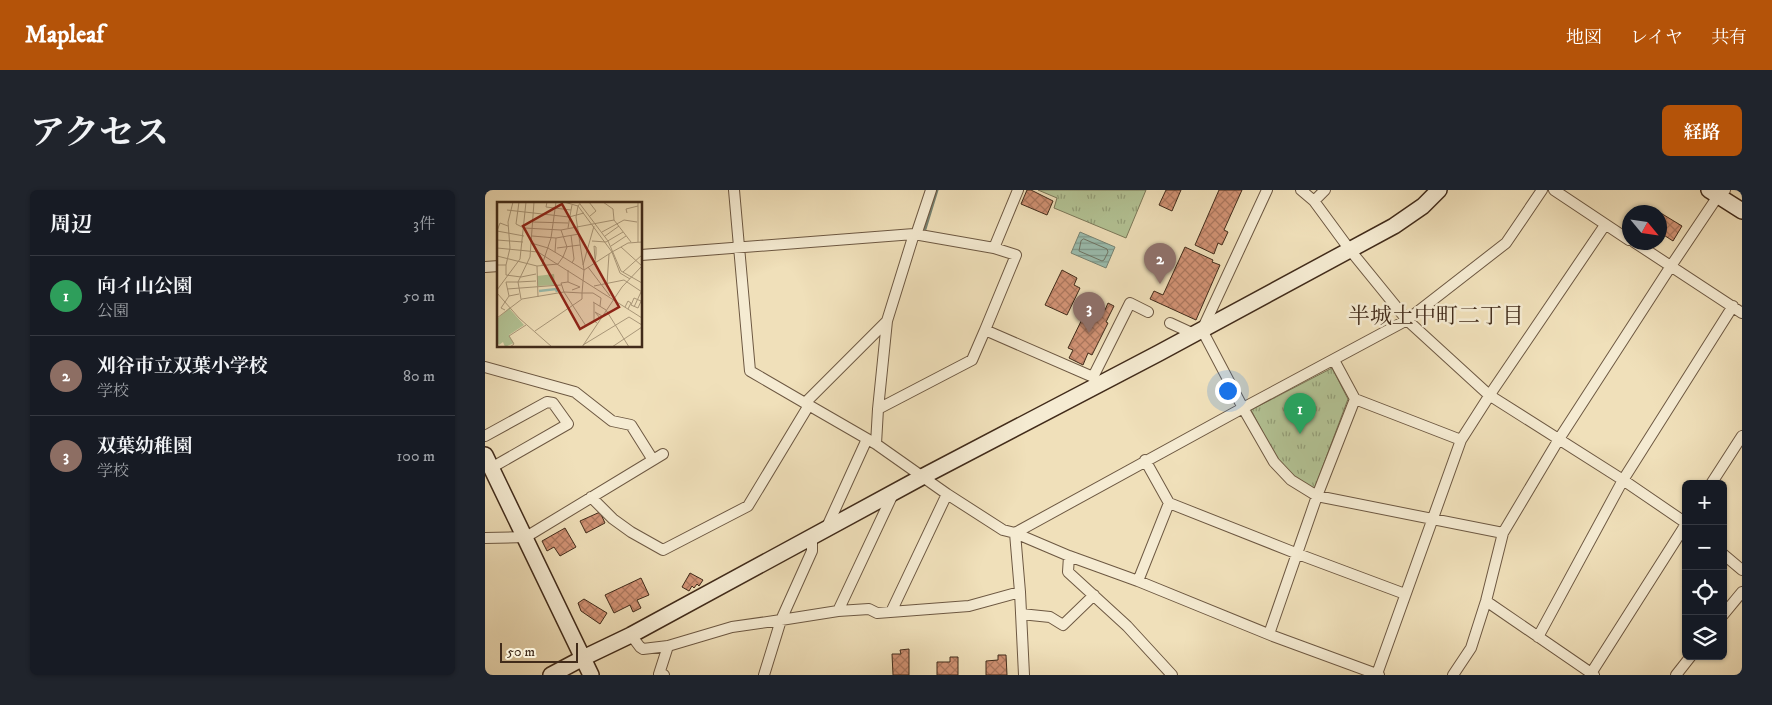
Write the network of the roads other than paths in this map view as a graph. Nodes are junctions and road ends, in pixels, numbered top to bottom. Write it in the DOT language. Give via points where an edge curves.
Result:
graph roads {
  1 [pos="735,190"];
  2 [pos="931,190"];
  3 [pos="1018,190"];
  4 [pos="1267,190"];
  5 [pos="1301,190"];
  6 [pos="1325,190"];
  7 [pos="1439,190"];
  8 [pos="1541,190"];
  9 [pos="1554,190"];
  10 [pos="1717,192"];
  11 [pos="1314,201"];
  12 [pos="1742,212"];
  13 [pos="1605,225"];
  14 [pos="915,235"];
  15 [pos="1622,236"];
  16 [pos="739,247"];
  17 [pos="994,248"];
  18 [pos="1350,250"];
  19 [pos="1646,250"];
  20 [pos="643,255"];
  21 [pos="1671,266"];
  22 [pos="1733,306"];
  23 [pos="1148,312"];
  24 [pos="1742,312"];
  25 [pos="1407,320"];
  26 [pos="887,321"];
  27 [pos="1170,322"];
  28 [pos="985,330"];
  29 [pos="1198,332"];
  30 [pos="1333,360"];
  31 [pos="485,366"];
  32 [pos="1095,381"];
  33 [pos="1489,395"];
  34 [pos="1355,399"];
  35 [pos="807,404"];
  36 [pos="1243,408"];
  37 [pos="879,409"];
  38 [pos="485,436"];
  39 [pos="1742,436"];
  40 [pos="867,439"];
  41 [pos="1559,439"];
  42 [pos="1461,440"];
  43 [pos="877,444"];
  44 [pos="663,454"];
  45 [pos="653,460"];
  46 [pos="1145,460"];
  47 [pos="488,461"];
  48 [pos="923,477"];
  49 [pos="1623,480"];
  50 [pos="1714,480"];
  51 [pos="893,494"];
  52 [pos="947,494"];
  53 [pos="1317,496"];
  54 [pos="591,497"];
  55 [pos="1169,503"];
  56 [pos="1432,518"];
  57 [pos="1682,521"];
  58 [pos="1685,525"];
  59 [pos="826,530"];
  60 [pos="1015,533"];
  61 [pos="1503,533"];
  62 [pos="526,537"];
  63 [pos="812,537"];
  64 [pos="485,538"];
  65 [pos="1298,554"];
  66 [pos="1069,556"];
  67 [pos="1727,557"];
  68 [pos="1742,570"];
  69 [pos="1138,581"];
  70 [pos="1020,592"];
  71 [pos="1742,592"];
  72 [pos="1094,594"];
  73 [pos="1405,594"];
  74 [pos="1486,601"];
  75 [pos="892,610"];
  76 [pos="838,611"];
  77 [pos="1021,614"];
  78 [pos="1724,615"];
  79 [pos="781,620"];
  80 [pos="1269,634"];
  81 [pos="631,635"];
  82 [pos="1538,636"];
  83 [pos="669,646"];
  84 [pos="583,658"];
  85 [pos="1688,660"];
  86 [pos="1592,674"];
  87 [pos="551,675"];
  88 [pos="591,675"];
  89 [pos="664,675"];
  90 [pos="765,675"];
  91 [pos="1024,675"];
  92 [pos="1172,675"];
  93 [pos="1378,675"];
  94 [pos="1453,675"];
  95 [pos="1676,675"];
  1 -- 16 [label="street"];
  2 -- 14 [label="street"];
  3 -- 17 [label="street"];
  4 -- 29 [label="street"];
  5 -- 11 [label="street"];
  6 -- 11 [label="street"];
  7 -- 18 [label="street" via="1394,226"];
  8 -- 25 [label="street" via="1506,243"];
  9 -- 13 [label="street"];
  10 -- 12 [label="street"];
  10 -- 21 [label="street"];
  11 -- 18 [label="street"];
  13 -- 15 [label="street"];
  13 -- 33 [label="street"];
  14 -- 16 [label="street"];
  14 -- 17 [label="street"];
  14 -- 26 [label="street"];
  16 -- 20 [label="street"];
  16 -- 35 [label="street" via="751,371"];
  17 -- 28 [label="street" via="1017,255"];
  18 -- 25 [label="street"];
  18 -- 29 [label="street"];
  19 -- 21 [label="street"];
  21 -- 22 [label="street"];
  21 -- 41 [label="street"];
  22 -- 24 [label="street"];
  22 -- 49 [label="street"];
  23 -- 32 [label="street" via="1130,303"];
  25 -- 30 [label="street"];
  25 -- 33 [label="street"];
  26 -- 35 [label="street"];
  26 -- 37 [label="street"];
  27 -- 29 [label="street"];
  28 -- 32 [label="street"];
  28 -- 37 [label="street" via="972,360"];
  29 -- 32 [label="street"];
  29 -- 36 [label="street"];
  30 -- 34 [label="street"];
  30 -- 36 [label="street"];
  31 -- 45 [label="street" via="575,392 612,421 631,425"];
  32 -- 48 [label="street"];
  33 -- 41 [label="street"];
  33 -- 42 [label="street"];
  34 -- 42 [label="street"];
  34 -- 53 [label="street"];
  35 -- 40 [label="street"];
  35 -- 54 [label="street" via="748,506 663,550 625,528"];
  36 -- 46 [label="street"];
  36 -- 53 [label="street" via="1274,462 1291,480"];
  37 -- 43 [label="street"];
  38 -- 47 [label="street" via="547,402 553,403 567,424"];
  39 -- 50 [label="street"];
  40 -- 43 [label="street"];
  40 -- 59 [label="street"];
  41 -- 49 [label="street"];
  41 -- 61 [label="street"];
  42 -- 56 [label="street"];
  43 -- 48 [label="street"];
  44 -- 45 [label="street"];
  45 -- 54 [label="street"];
  46 -- 55 [label="street"];
  46 -- 60 [label="street"];
  47 -- 62 [label="street"];
  48 -- 51 [label="street"];
  48 -- 52 [label="street"];
  49 -- 57 [label="street"];
  49 -- 82 [label="street"];
  51 -- 59 [label="street"];
  51 -- 76 [label="street"];
  52 -- 60 [label="street" via="1003,530"];
  52 -- 75 [label="street"];
  53 -- 56 [label="street"];
  53 -- 65 [label="street"];
  54 -- 62 [label="street"];
  55 -- 65 [label="street"];
  55 -- 69 [label="street"];
  56 -- 61 [label="street"];
  56 -- 73 [label="street"];
  58 -- 86 [label="street"];
  59 -- 63 [label="street"];
  60 -- 66 [label="street"];
  60 -- 70 [label="street"];
  61 -- 74 [label="street"];
  62 -- 64 [label="street"];
  62 -- 84 [label="street"];
  63 -- 79 [label="street" via="811,551"];
  63 -- 81 [label="street"];
  65 -- 73 [label="street"];
  65 -- 80 [label="street"];
  66 -- 69 [label="street"];
  66 -- 72 [label="street" via="1068,572"];
  67 -- 68 [label="street"];
  69 -- 80 [label="street"];
  70 -- 75 [label="street" via="969,606"];
  70 -- 77 [label="street"];
  71 -- 78 [label="street"];
  72 -- 77 [label="street" via="1063,625 1050,617"];
  72 -- 92 [label="street"];
  73 -- 93 [label="street"];
  74 -- 82 [label="street"];
  74 -- 94 [label="street" via="1471,648"];
  75 -- 76 [label="street"];
  76 -- 79 [label="street"];
  77 -- 91 [label="street"];
  79 -- 83 [label="street" via="732,627"];
  79 -- 90 [label="street"];
  80 -- 93 [label="street"];
  81 -- 83 [label="street" via="643,649"];
  81 -- 84 [label="street"];
  82 -- 86 [label="street"];
  83 -- 89 [label="street" via="659,674"];
  84 -- 87 [label="street"];
  84 -- 88 [label="street"];
  85 -- 95 [label="street"];
}
